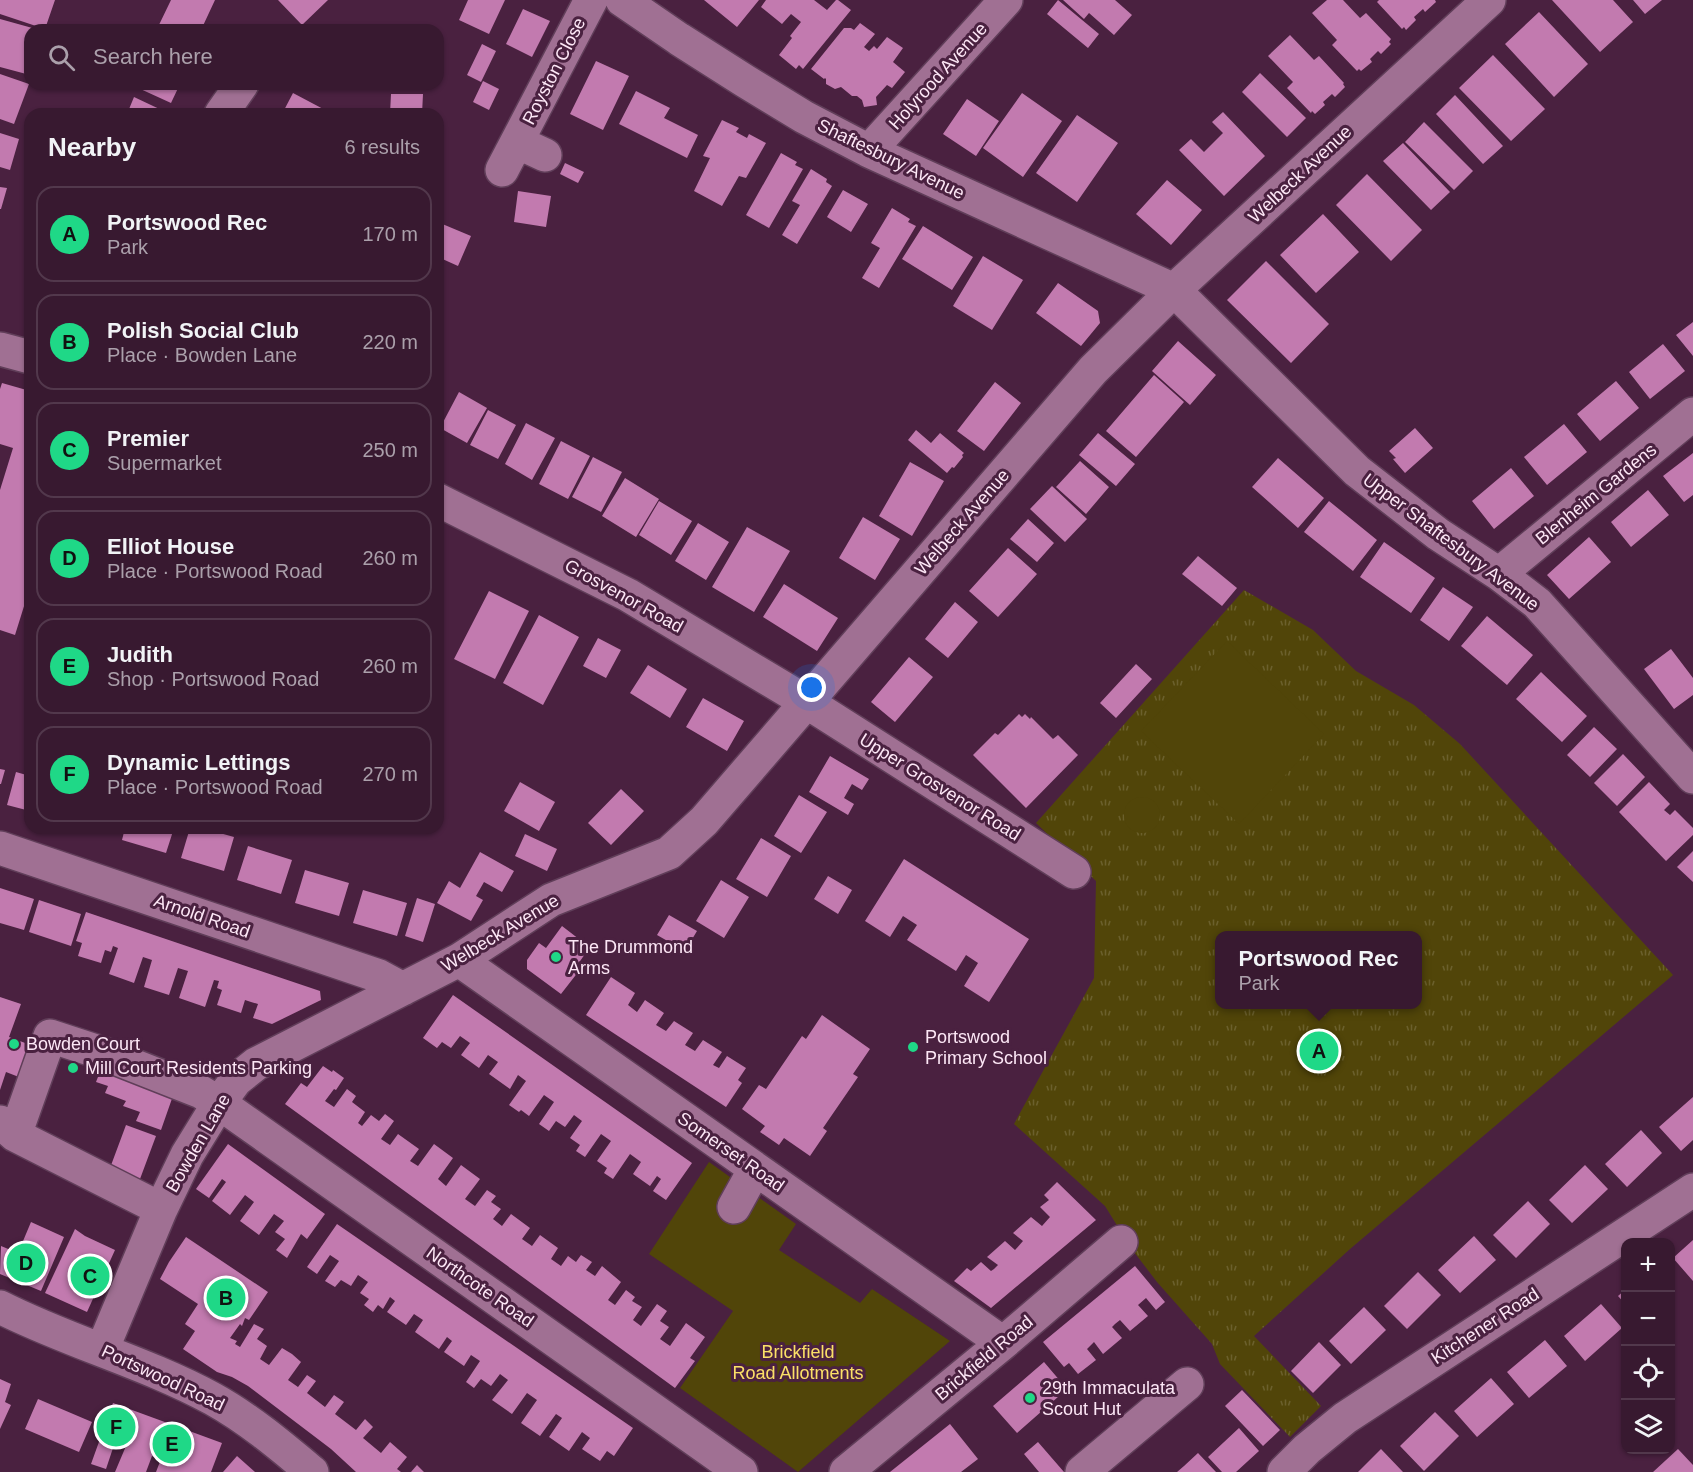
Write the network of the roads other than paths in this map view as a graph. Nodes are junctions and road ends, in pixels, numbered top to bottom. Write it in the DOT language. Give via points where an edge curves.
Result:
graph roads {
  1 [pos="591,0"];
  2 [pos="622,0"];
  3 [pos="1006,0"];
  4 [pos="1489,0"];
  5 [pos="238,90"];
  6 [pos="224,108"];
  7 [pos="869,151"];
  8 [pos="521,155"];
  9 [pos="1174,291"];
  10 [pos="0,349"];
  11 [pos="24,355"];
  12 [pos="1693,414"];
  13 [pos="444,503"];
  14 [pos="1499,574"];
  15 [pos="805,701"];
  16 [pos="1693,777"];
  17 [pos="0,848"];
  18 [pos="1074,872"];
  19 [pos="459,960"];
  20 [pos="403,989"];
  21 [pos="219,1103"];
  22 [pos="8,1129"];
  23 [pos="755,1169"];
  24 [pos="1693,1190"];
  25 [pos="734,1207"];
  26 [pos="161,1209"];
  27 [pos="1121,1242"];
  28 [pos="0,1307"];
  29 [pos="1003,1343"];
  30 [pos="102,1350"];
  31 [pos="1187,1383"];
  32 [pos="312,1472"];
  33 [pos="741,1472"];
  34 [pos="846,1472"];
  35 [pos="1082,1472"];
  36 [pos="1284,1472"];
  1 -- 8 [label="street, Royston Close"];
  2 -- 7 [label="street, Shaftesbury Avenue" via="745,81"];
  3 -- 7 [label="street, Holyrood Avenue"];
  4 -- 9 [label="street, Welbeck Avenue"];
  5 -- 6 [label="street"];
  7 -- 9 [label="street, Shaftesbury Avenue"];
  9 -- 14 [label="street, Upper Shaftesbury Avenue" via="1357,471 1438,534"];
  9 -- 15 [label="street, Welbeck Avenue" via="1093,370"];
  10 -- 11 [label="street"];
  12 -- 14 [label="street, Blenheim Gardens"];
  13 -- 15 [label="street, Grosvenor Road" via="628,595"];
  14 -- 16 [label="street, Upper Shaftesbury Avenue" via="1536,603"];
  15 -- 18 [label="street, Upper Grosvenor Road"];
  15 -- 19 [label="street, Welbeck Avenue" via="704,821 669,853 551,900"];
  17 -- 20 [label="street, Arnold Road" via="379,976"];
  19 -- 20 [label="street, Welbeck Avenue"];
  19 -- 23 [label="street, Somerset Road"];
  20 -- 21 [label="street, Bowden Lane" via="256,1064 236,1080"];
  21 -- 22 [label="street, Northcote Road" via="201,1092 50,1036"];
  21 -- 26 [label="street, Bowden Lane" via="187,1155"];
  21 -- 33 [label="street, Northcote Road"];
  22 -- 26 [label="street"];
  23 -- 25 [label="street"];
  23 -- 29 [label="street, Somerset Road"];
  24 -- 36 [label="street, Kitchener Road" via="1345,1418"];
  26 -- 30 [label="street, Bowden Lane"];
  27 -- 29 [label="street, Brickfield Road"];
  28 -- 30 [label="street, Portswood Road"];
  29 -- 34 [label="street, Brickfield Road"];
  30 -- 32 [label="street, Portswood Road" via="170,1377 214,1400 248,1420"];
  31 -- 35 [label="street"];
}
